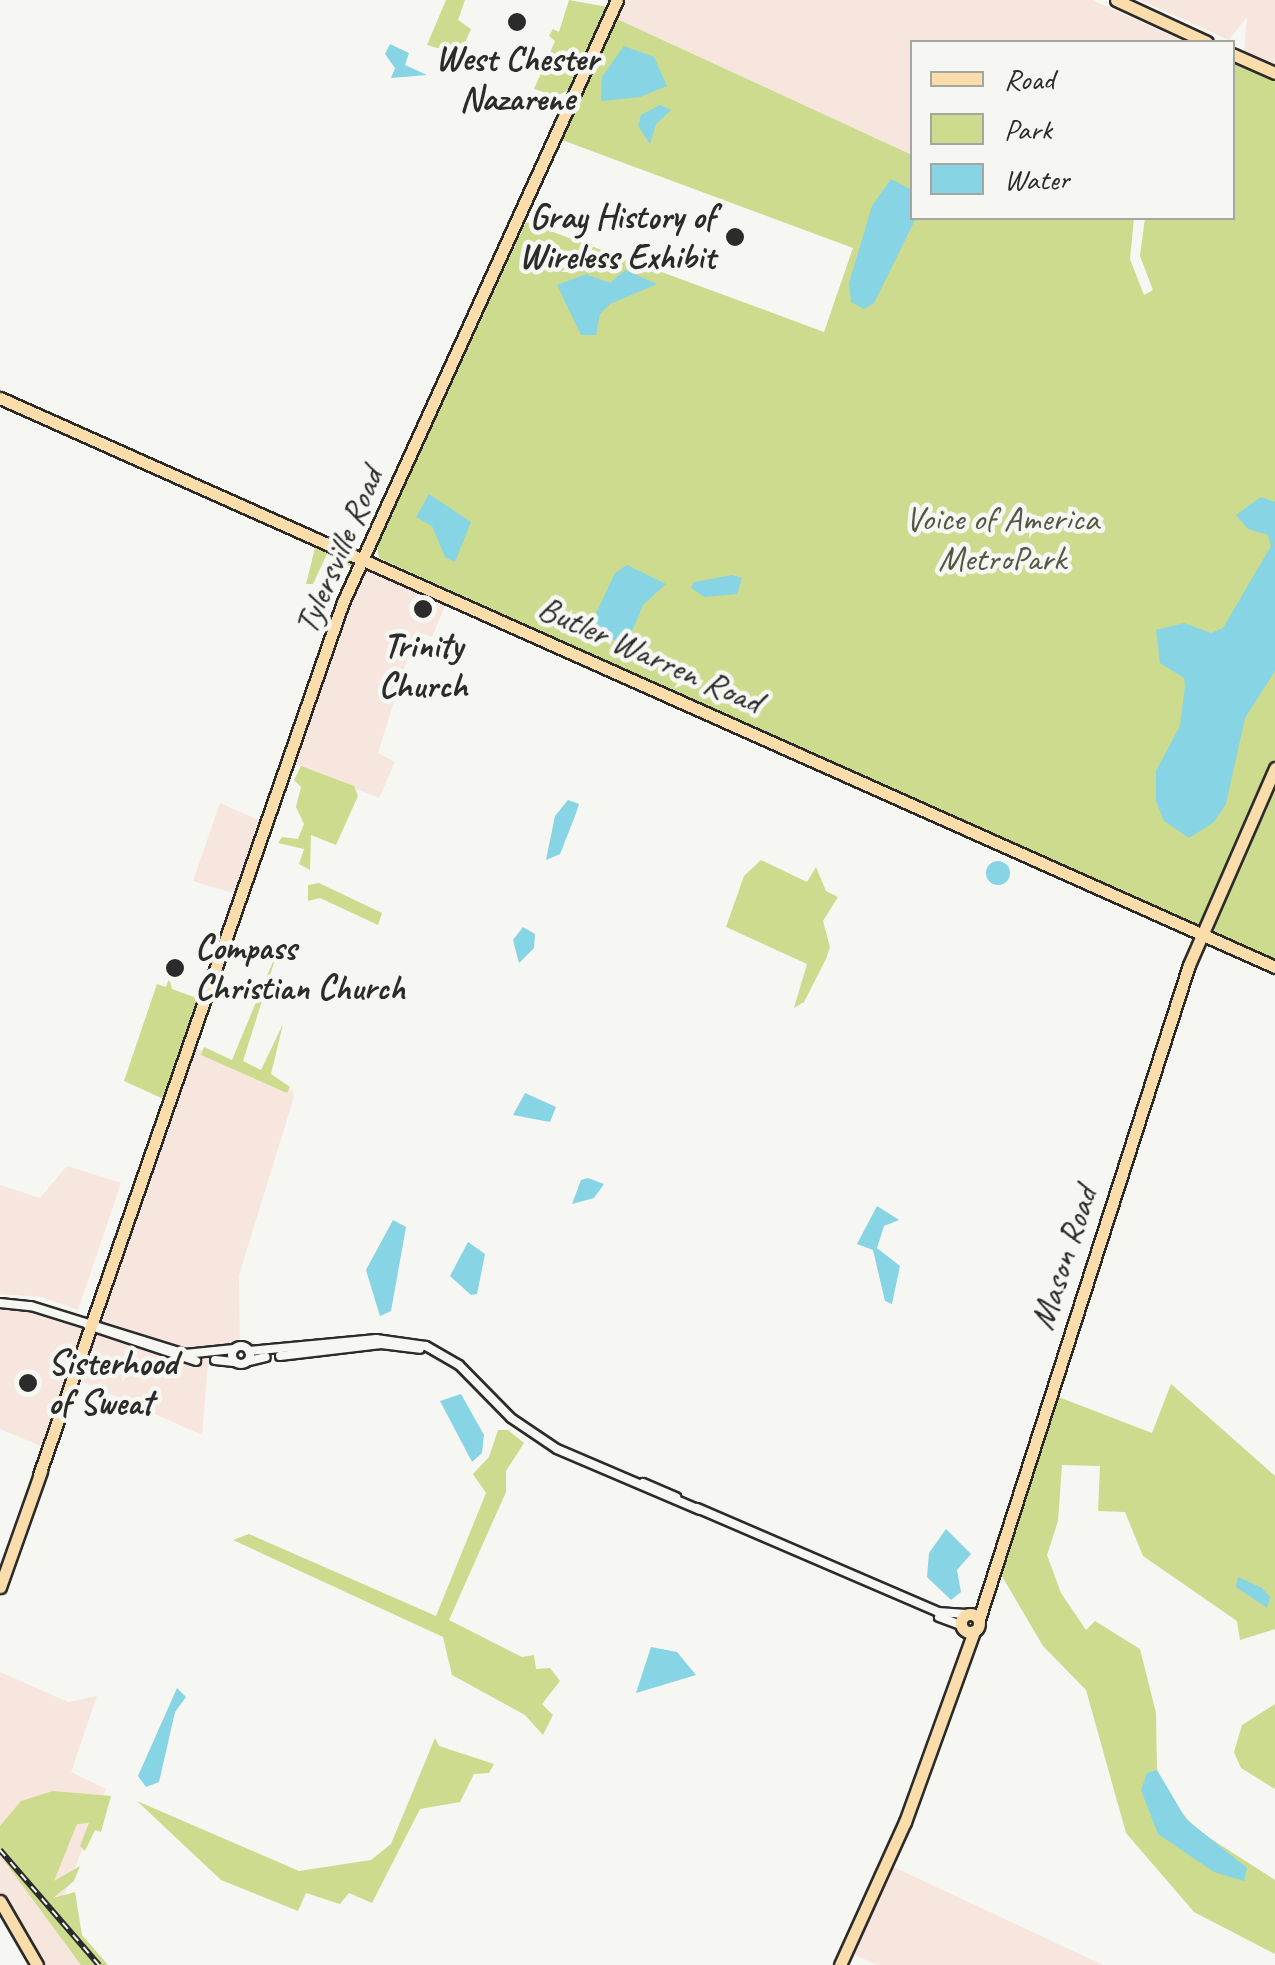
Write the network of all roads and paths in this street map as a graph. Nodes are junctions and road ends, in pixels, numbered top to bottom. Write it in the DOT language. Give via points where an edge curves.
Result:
graph roads {
  1 [pos="617,0"];
  2 [pos="1116,0"];
  3 [pos="1203,40"];
  4 [pos="1235,55"];
  5 [pos="1275,73"];
  6 [pos="0,398"];
  7 [pos="363,558"];
  8 [pos="1275,768"];
  9 [pos="1202,933"];
  10 [pos="1275,967"];
  11 [pos="0,1303"];
  12 [pos="92,1327"];
  13 [pos="234,1349"];
  14 [pos="249,1356"];
  15 [pos="234,1362"];
  16 [pos="0,1587"];
  17 [pos="968,1622"];
  18 [pos="0,1901"];
  19 [pos="37,1965"];
  20 [pos="840,1965"];
  1 -- 7 [label="main road, Tylersville Road"];
  2 -- 3 [label="main road"];
  4 -- 5 [label="main road"];
  6 -- 7 [label="main road, Butler Warren Road"];
  7 -- 9 [label="main road, Butler Warren Road"];
  7 -- 12 [label="main road, Tylersville Road"];
  8 -- 9 [label="main road, Mason Road"];
  9 -- 10 [label="main road, Butler Warren Road"];
  9 -- 17 [label="main road, Mason Road"];
  11 -- 12 [label="street"];
  12 -- 13 [label="street" via="185,1354"];
  12 -- 15 [label="street" via="171,1358"];
  12 -- 16 [label="main road, Tylersville Road"];
  13 -- 14 [label="street"];
  13 -- 15 [label="street"];
  14 -- 15 [label="street"];
  14 -- 17 [label="street" via="401,1340 434,1349 546,1442"];
  17 -- 20 [label="main road, Mason Road" via="911,1808"];
  18 -- 19 [label="main road"];
}
